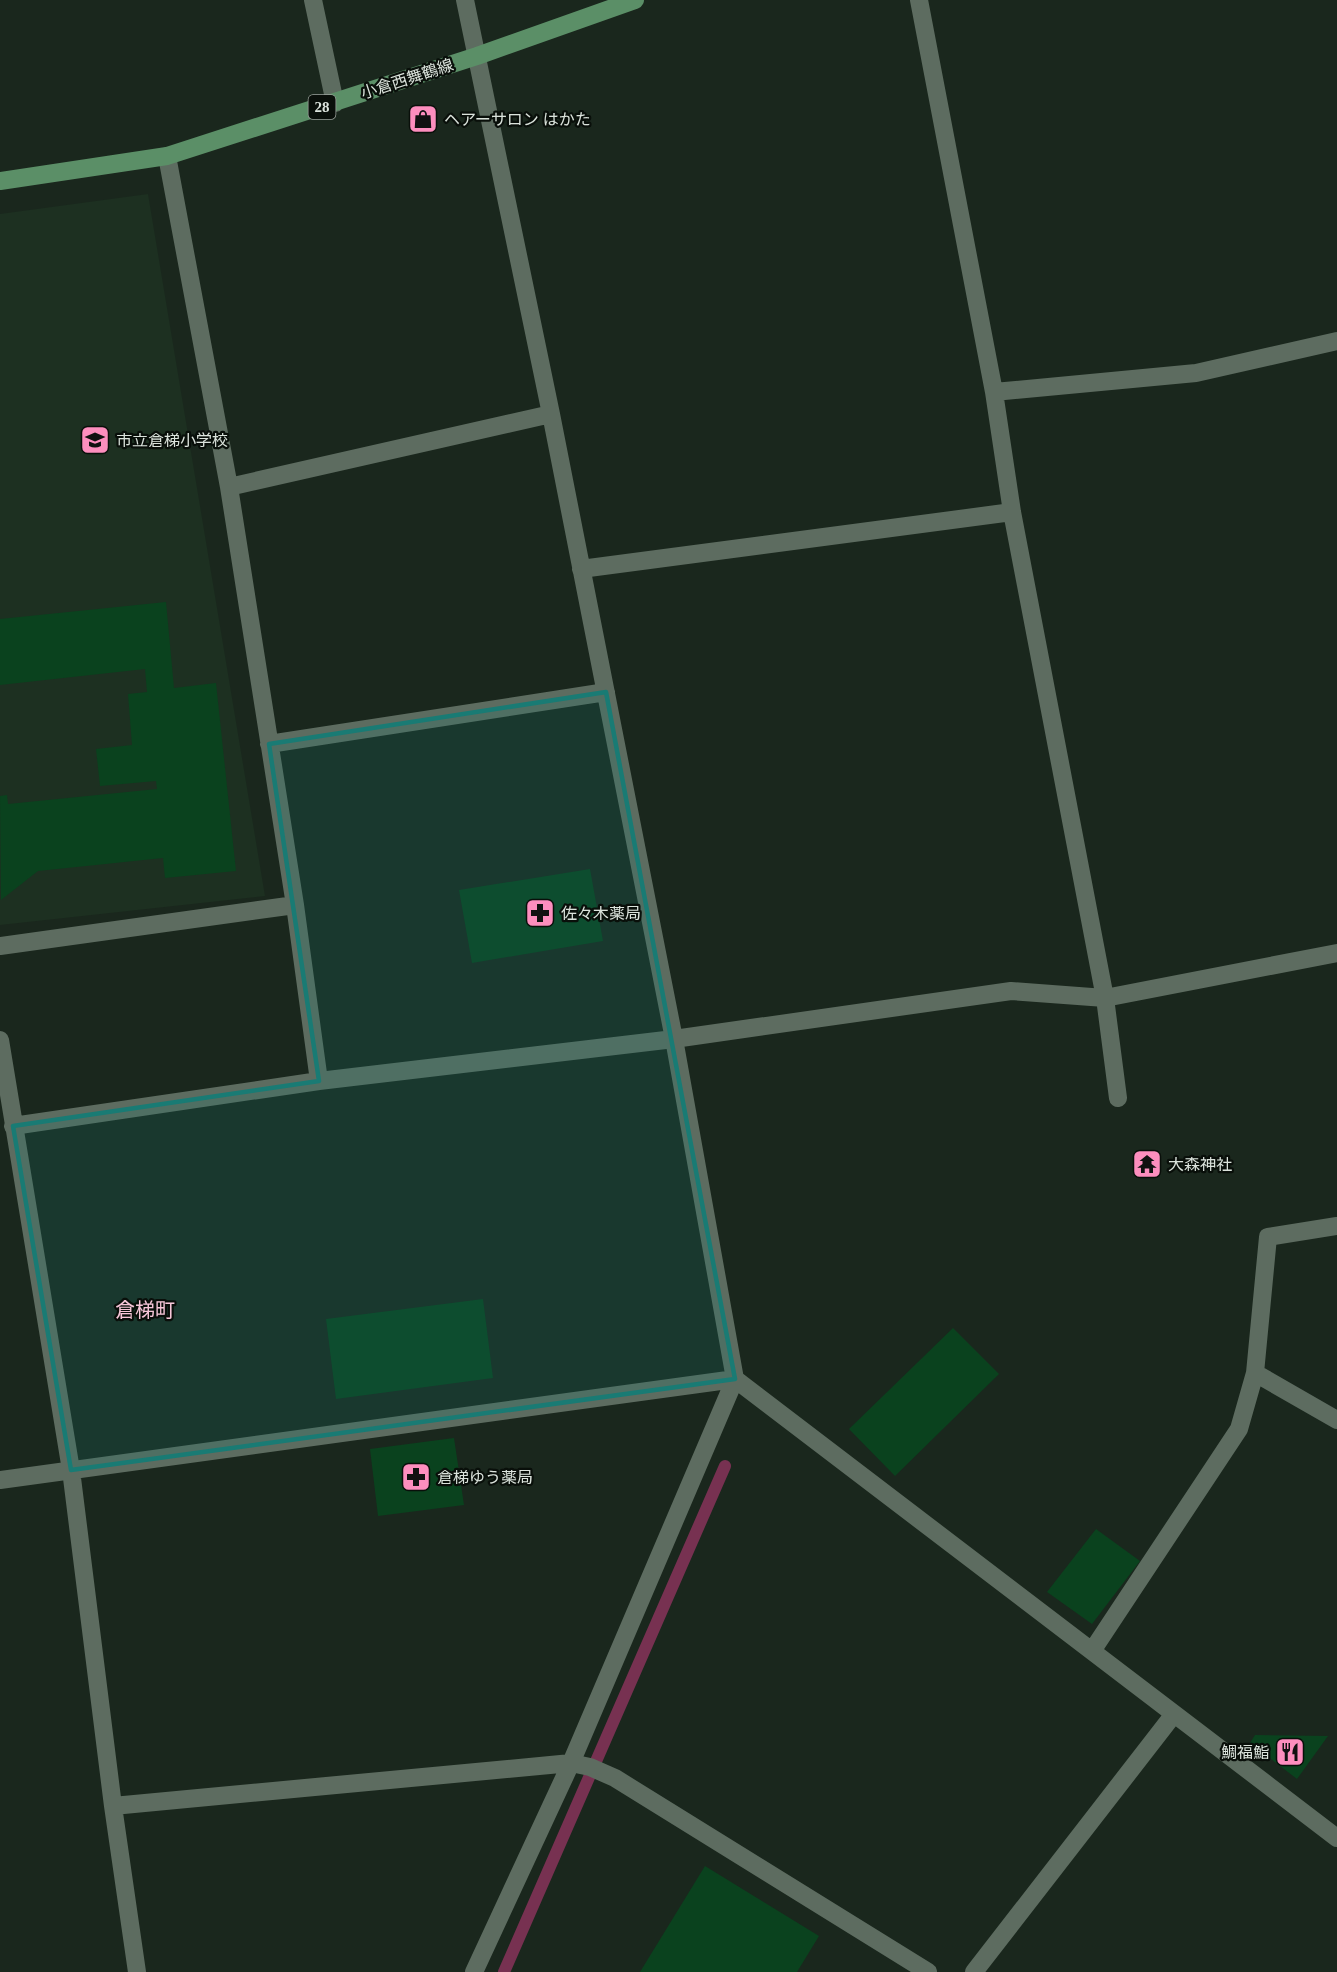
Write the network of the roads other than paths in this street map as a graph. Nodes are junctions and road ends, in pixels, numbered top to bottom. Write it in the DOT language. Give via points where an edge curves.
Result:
graph roads {
  1 [pos="313,0"];
  2 [pos="465,0"];
  3 [pos="635,0"];
  4 [pos="919,0"];
  5 [pos="477,56"];
  6 [pos="335,103"];
  7 [pos="167,156"];
  8 [pos="0,181"];
  9 [pos="1337,341"];
  10 [pos="994,392"];
  11 [pos="551,414"];
  12 [pos="229,487"];
  13 [pos="1012,512"];
  14 [pos="581,569"];
  15 [pos="606,692"];
  16 [pos="269,744"];
  17 [pos="295,905"];
  18 [pos="0,946"];
  19 [pos="1337,953"];
  20 [pos="1105,998"];
  21 [pos="674,1039"];
  22 [pos="0,1040"];
  23 [pos="319,1081"];
  24 [pos="1118,1098"];
  25 [pos="13,1126"];
  26 [pos="1337,1226"];
  27 [pos="1255,1373"];
  28 [pos="735,1379"];
  29 [pos="1337,1420"];
  30 [pos="70,1470"];
  31 [pos="0,1480"];
  32 [pos="1092,1651"];
  33 [pos="1174,1714"];
  34 [pos="571,1763"];
  35 [pos="112,1806"];
  36 [pos="1337,1838"];
  37 [pos="137,1972"];
  38 [pos="474,1972"];
  39 [pos="928,1972"];
  40 [pos="974,1972"];
  1 -- 6 [label="street"];
  2 -- 5 [label="street"];
  3 -- 5 [label="main road, 小倉西舞鶴線 / 28"];
  4 -- 10 [label="street"];
  5 -- 6 [label="main road, 小倉西舞鶴線 / 28"];
  5 -- 11 [label="street"];
  6 -- 7 [label="main road, 小倉西舞鶴線 / 28"];
  7 -- 8 [label="main road, 小倉西舞鶴線 / 28"];
  7 -- 12 [label="street"];
  9 -- 10 [label="street" via="1196,373"];
  10 -- 13 [label="street"];
  11 -- 12 [label="street"];
  11 -- 14 [label="street"];
  12 -- 16 [label="street"];
  13 -- 14 [label="street"];
  13 -- 20 [label="street"];
  14 -- 15 [label="street"];
  15 -- 16 [label="street"];
  15 -- 21 [label="street"];
  16 -- 17 [label="street"];
  17 -- 18 [label="street"];
  17 -- 23 [label="street"];
  19 -- 20 [label="street"];
  20 -- 21 [label="street" via="1011,991"];
  20 -- 24 [label="street"];
  21 -- 23 [label="street"];
  21 -- 28 [label="street"];
  22 -- 25 [label="street"];
  23 -- 25 [label="street"];
  25 -- 30 [label="street"];
  26 -- 27 [label="street" via="1268,1237"];
  27 -- 29 [label="street"];
  27 -- 32 [label="street" via="1239,1429"];
  28 -- 30 [label="street"];
  28 -- 32 [label="street"];
  28 -- 34 [label="street"];
  30 -- 31 [label="street"];
  30 -- 35 [label="street"];
  32 -- 33 [label="street"];
  33 -- 36 [label="street"];
  33 -- 40 [label="street"];
  34 -- 35 [label="street"];
  34 -- 38 [label="street"];
  34 -- 39 [label="street" via="615,1778"];
  35 -- 37 [label="street"];
}
